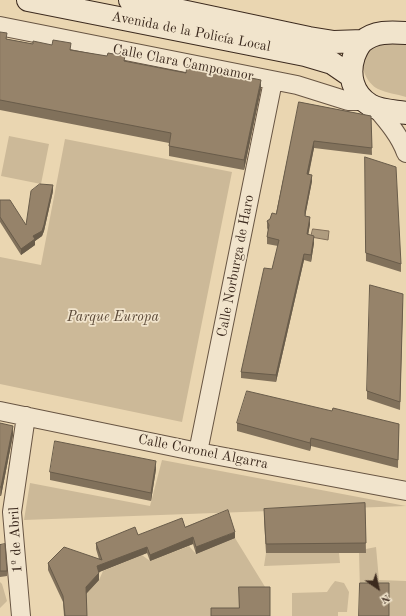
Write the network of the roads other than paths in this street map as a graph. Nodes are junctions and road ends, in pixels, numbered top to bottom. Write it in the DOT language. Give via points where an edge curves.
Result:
graph roads {
  1 [pos="28,0"];
  2 [pos="130,0"];
  3 [pos="0,26"];
  4 [pos="406,33"];
  5 [pos="363,41"];
  6 [pos="351,76"];
  7 [pos="273,81"];
  8 [pos="370,104"];
  9 [pos="406,113"];
  10 [pos="406,153"];
  11 [pos="0,410"];
  12 [pos="26,416"];
  13 [pos="198,452"];
  14 [pos="406,491"];
  15 [pos="21,616"];
  1 -- 6 [label="main road, Avenida de la Policía Local" via="305,55 332,63"];
  2 -- 5 [label="main road, Avenida de la Policía Local" via="309,38 334,42"];
  3 -- 7 [label="street, Calle Clara Campoamor"];
  4 -- 5 [label="main road" via="384,33"];
  5 -- 6 [label="main road" via="354,57"];
  6 -- 8 [label="main road" via="354,86"];
  7 -- 8 [label="street, Calle Clara Campoamor" via="297,85 348,101"];
  7 -- 13 [label="street, Calle Norburga de Haro"];
  8 -- 9 [label="main road"];
  8 -- 10 [label="street" via="391,126"];
  11 -- 12 [label="street, Calle Coronel Algarra"];
  12 -- 13 [label="street, Calle Coronel Algarra"];
  12 -- 15 [label="street, 1º de Abril" via="12,512"];
  13 -- 14 [label="street, Calle Coronel Algarra"];
}
